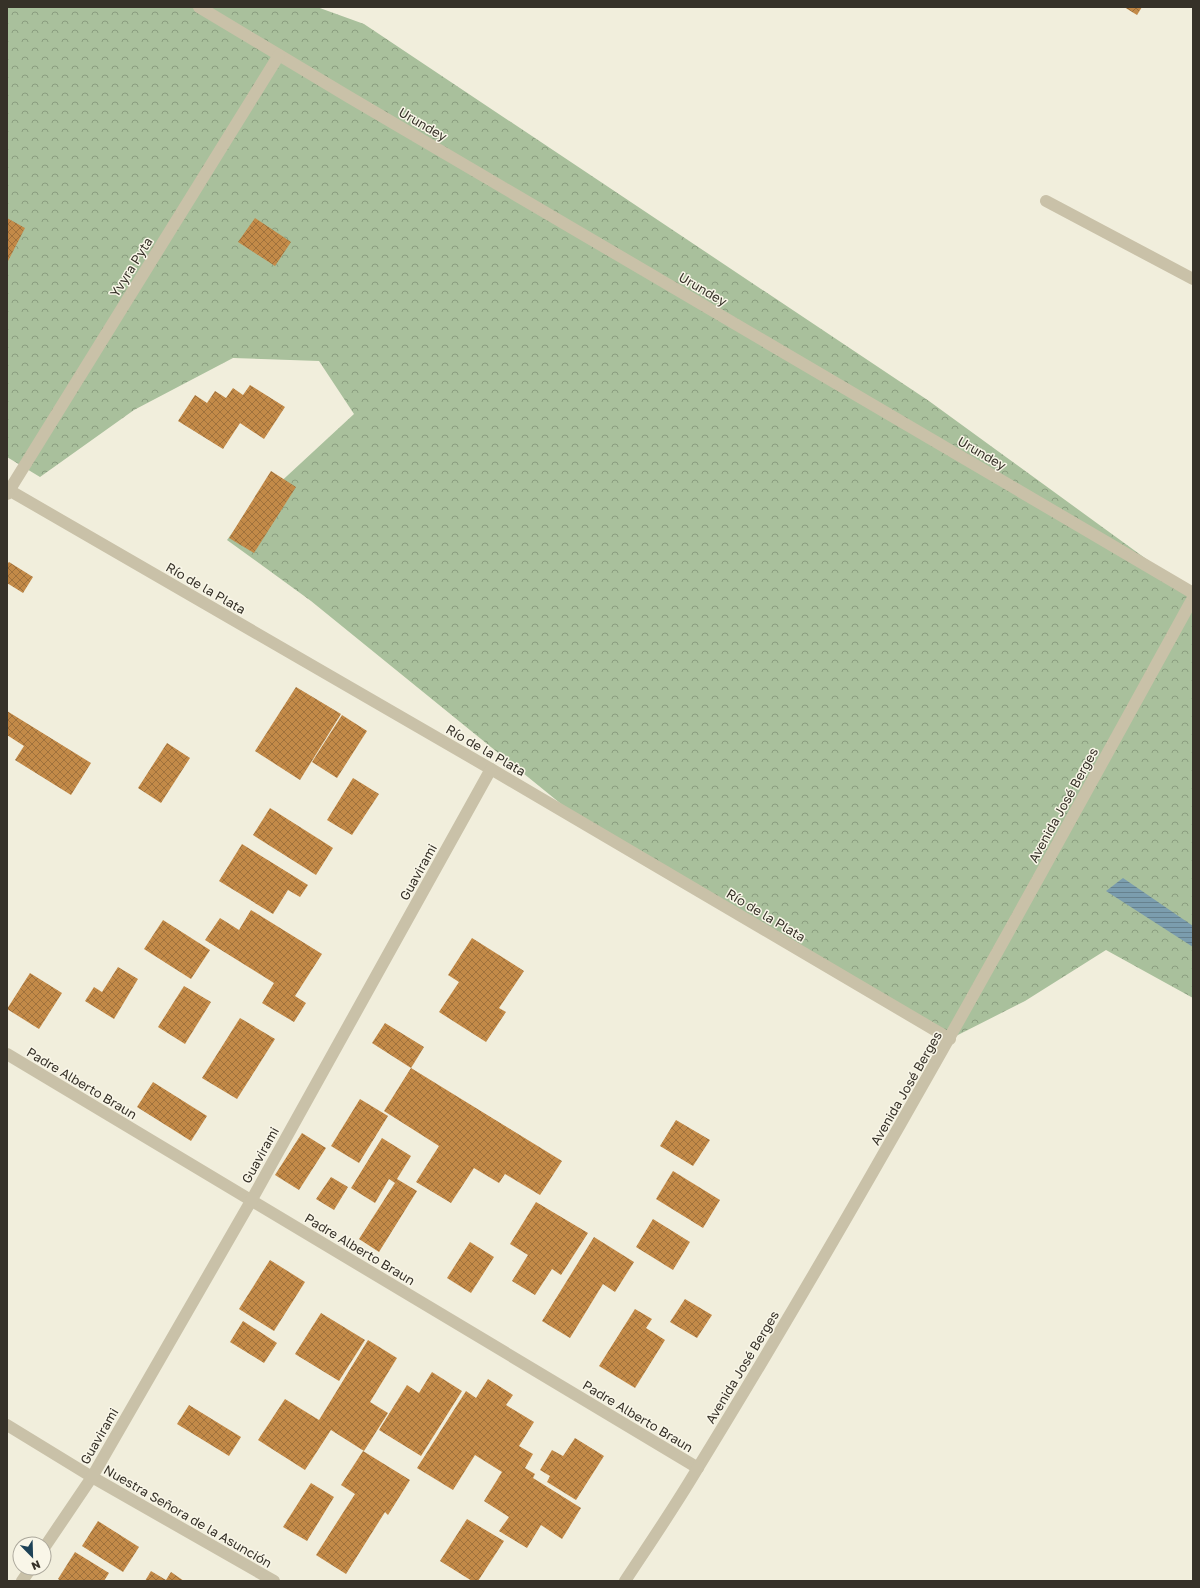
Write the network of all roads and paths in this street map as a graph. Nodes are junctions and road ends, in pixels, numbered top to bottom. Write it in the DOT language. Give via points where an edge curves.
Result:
graph roads {
  1 [pos="199,7"];
  2 [pos="279,55"];
  3 [pos="1046,201"];
  4 [pos="1193,279"];
  5 [pos="8,492"];
  6 [pos="1193,593"];
  7 [pos="1193,598"];
  8 [pos="492,769"];
  9 [pos="950,1040"];
  10 [pos="7,1054"];
  11 [pos="251,1200"];
  12 [pos="7,1425"];
  13 [pos="698,1468"];
  14 [pos="92,1477"];
  15 [pos="52,1536"];
  16 [pos="274,1581"];
  17 [pos="625,1581"];
  1 -- 2 [label="street, Urundey"];
  2 -- 5 [label="street, Yvyra Pyta"];
  2 -- 6 [label="street, Urundey"];
  3 -- 4 [label="street"];
  5 -- 8 [label="street, Río de la Plata"];
  7 -- 9 [label="street, Avenida José Berges"];
  8 -- 9 [label="street, Río de la Plata"];
  8 -- 11 [label="street, Guavirami"];
  9 -- 13 [label="street, Avenida José Berges"];
  10 -- 11 [label="street, Padre Alberto Braun"];
  11 -- 13 [label="street, Padre Alberto Braun"];
  11 -- 14 [label="street, Guavirami"];
  12 -- 14 [label="street, Nuestra Señora de la Asunción"];
  13 -- 17 [label="street, Avenida José Berges"];
  14 -- 15 [label="street, Guavirami"];
  14 -- 16 [label="street, Nuestra Señora de la Asunción"];
}
